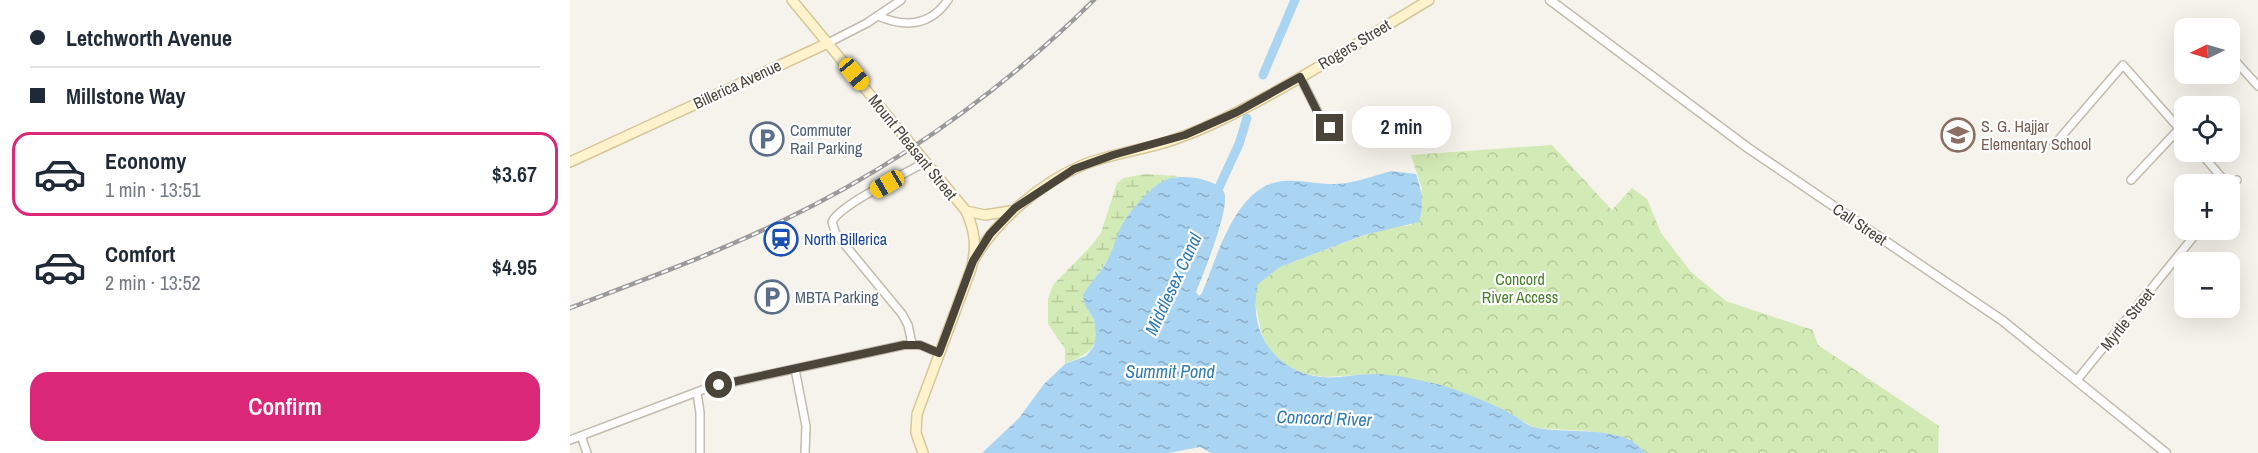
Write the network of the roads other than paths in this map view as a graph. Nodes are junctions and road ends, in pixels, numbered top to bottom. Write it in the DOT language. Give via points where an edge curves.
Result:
graph roads {
  1 [pos="792,0"];
  2 [pos="901,0"];
  3 [pos="948,0"];
  4 [pos="1429,0"];
  5 [pos="1550,0"];
  6 [pos="878,16"];
  7 [pos="828,43"];
  8 [pos="2240,66"];
  9 [pos="1300,77"];
  10 [pos="2258,86"];
  11 [pos="2174,123"];
  12 [pos="1338,125"];
  13 [pos="2174,140"];
  14 [pos="2054,145"];
  15 [pos="570,162"];
  16 [pos="925,162"];
  17 [pos="2208,162"];
  18 [pos="2218,174"];
  19 [pos="2131,180"];
  20 [pos="1015,208"];
  21 [pos="966,212"];
  22 [pos="2191,240"];
  23 [pos="973,261"];
  24 [pos="912,344"];
  25 [pos="939,353"];
  26 [pos="795,369"];
  27 [pos="2077,380"];
  28 [pos="697,392"];
  29 [pos="581,436"];
  30 [pos="570,440"];
  31 [pos="587,453"];
  32 [pos="700,453"];
  33 [pos="805,453"];
  34 [pos="923,453"];
  35 [pos="2166,453"];
  1 -- 7 [label="main road, Mount Pleasant Street"];
  2 -- 6 [label="street, Billerica Avenue"];
  3 -- 6 [label="street" via="933,17 915,24"];
  4 -- 9 [label="main road, Rogers Street"];
  5 -- 27 [label="street, Call Street" via="1724,132 1996,316"];
  6 -- 7 [label="street, Billerica Avenue"];
  7 -- 15 [label="main road, Billerica Avenue"];
  7 -- 16 [label="main road, Mount Pleasant Street"];
  8 -- 10 [label="street"];
  9 -- 12 [label="street" via="1325,126"];
  9 -- 20 [label="main road, Rogers Street" via="1185,135 1074,169"];
  11 -- 14 [label="street" via="2123,65"];
  13 -- 19 [label="street"];
  16 -- 21 [label="main road, Mount Pleasant Street"];
  16 -- 24 [label="street" via="848,206 832,222 836,234 902,314"];
  17 -- 18 [label="street"];
  20 -- 21 [label="main road, Mount Pleasant Street" via="993,215"];
  20 -- 23 [label="main road, Rogers Street" via="990,234"];
  21 -- 23 [label="main road, Mount Pleasant Street" via="974,234"];
  22 -- 27 [label="street, Myrtle Street"];
  23 -- 25 [label="main road"];
  24 -- 25 [label="street"];
  24 -- 26 [label="street"];
  25 -- 34 [label="main road" via="916,418"];
  26 -- 28 [label="street"];
  26 -- 33 [label="street" via="806,426"];
  27 -- 35 [label="street, Call Street"];
  28 -- 29 [label="street"];
  28 -- 32 [label="street"];
  29 -- 30 [label="street"];
  29 -- 31 [label="street"];
}
